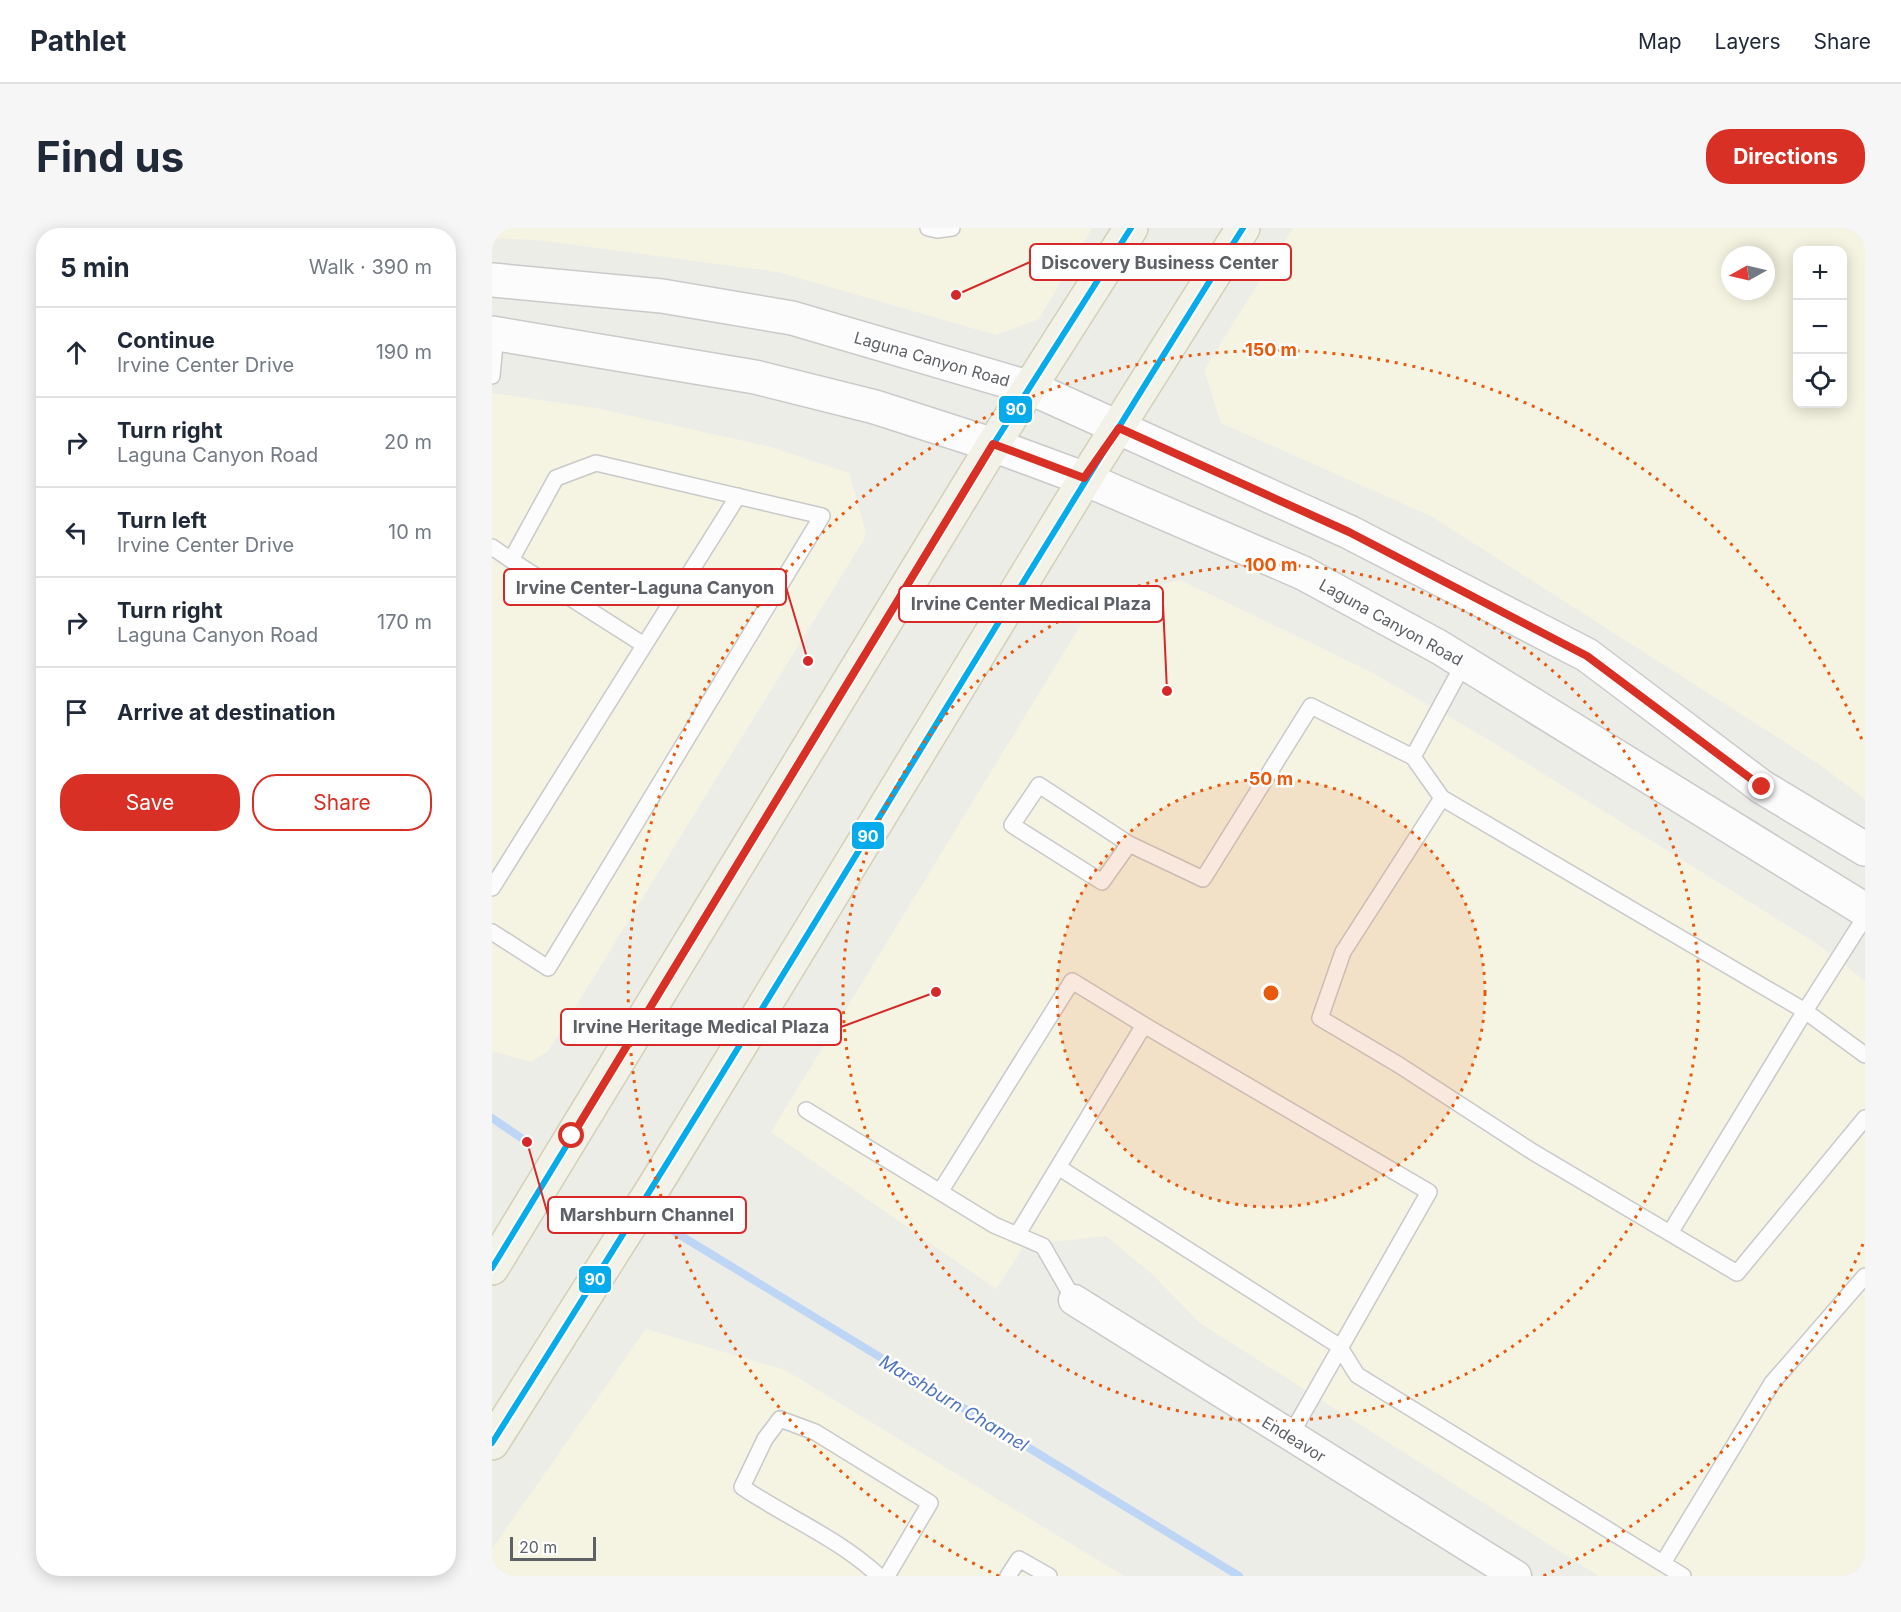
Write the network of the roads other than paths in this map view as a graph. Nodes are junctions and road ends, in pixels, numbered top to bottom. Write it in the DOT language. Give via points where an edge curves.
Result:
graph roads {
  1 [pos="928,228"];
  2 [pos="952,228"];
  3 [pos="1131,228"];
  4 [pos="1243,228"];
  5 [pos="492,280"];
  6 [pos="494,333"];
  7 [pos="492,376"];
  8 [pos="1030,388"];
  9 [pos="1119,428"];
  10 [pos="993,444"];
  11 [pos="1084,478"];
  12 [pos="738,496"];
  13 [pos="492,547"];
  14 [pos="511,560"];
  15 [pos="644,645"];
  16 [pos="1464,663"];
  17 [pos="1413,757"];
  18 [pos="1442,798"];
  19 [pos="1129,844"];
  20 [pos="1865,849"];
  21 [pos="492,888"];
  22 [pos="1865,910"];
  23 [pos="1865,917"];
  24 [pos="492,932"];
  25 [pos="1805,1011"];
  26 [pos="1144,1025"];
  27 [pos="1865,1055"];
  28 [pos="806,1110"];
  29 [pos="1865,1118"];
  30 [pos="1058,1167"];
  31 [pos="940,1192"];
  32 [pos="1670,1233"];
  33 [pos="1017,1235"];
  34 [pos="492,1268"];
  35 [pos="1865,1276"];
  36 [pos="1074,1300"];
  37 [pos="1339,1346"];
  38 [pos="1290,1436"];
  39 [pos="492,1443"];
  40 [pos="1663,1563"];
  41 [pos="879,1576"];
  42 [pos="887,1576"];
  43 [pos="1008,1576"];
  44 [pos="1049,1576"];
  45 [pos="1516,1576"];
  46 [pos="1683,1576"];
  1 -- 2 [label="lane"];
  3 -- 8 [label="main road"];
  4 -- 9 [label="main road"];
  5 -- 8 [label="main road, Laguna Canyon Road" via="662,296 792,318"];
  6 -- 7 [label="lane"];
  6 -- 10 [label="main road, Laguna Canyon Road" via="755,377 875,407"];
  8 -- 9 [label="main road, Laguna Canyon Road"];
  8 -- 10 [label="main road"];
  9 -- 11 [label="main road"];
  9 -- 20 [label="main road, Laguna Canyon Road" via="1349,532 1587,656 1762,787"];
  10 -- 11 [label="main road, Laguna Canyon Road"];
  10 -- 34 [label="main road"];
  11 -- 16 [label="main road, Laguna Canyon Road" via="1303,573"];
  11 -- 39 [label="main road" via="654,1187"];
  12 -- 14 [label="lane" via="596,463 556,478"];
  12 -- 15 [label="lane"];
  12 -- 24 [label="lane" via="822,516 548,968"];
  13 -- 14 [label="lane"];
  14 -- 15 [label="lane"];
  15 -- 21 [label="lane"];
  16 -- 17 [label="lane"];
  16 -- 22 [label="main road, Laguna Canyon Road"];
  17 -- 18 [label="lane"];
  17 -- 19 [label="lane" via="1311,706 1203,879"];
  18 -- 25 [label="lane"];
  18 -- 32 [label="lane" via="1342,952 1320,1018"];
  19 -- 19 [label="lane" via="1039,785 1012,825 1102,882"];
  23 -- 25 [label="lane"];
  25 -- 27 [label="lane"];
  25 -- 32 [label="lane"];
  26 -- 30 [label="lane"];
  26 -- 31 [label="lane" via="1072,981"];
  26 -- 37 [label="lane" via="1429,1192"];
  28 -- 31 [label="lane"];
  29 -- 32 [label="lane" via="1737,1273"];
  30 -- 33 [label="lane"];
  30 -- 37 [label="lane"];
  31 -- 33 [label="lane"];
  33 -- 36 [label="lane" via="1043,1246"];
  35 -- 40 [label="lane" via="1772,1383"];
  36 -- 38 [label="street, Endeavor"];
  37 -- 38 [label="lane"];
  37 -- 40 [label="lane" via="1357,1375"];
  38 -- 45 [label="street, Endeavor"];
  40 -- 46 [label="lane"];
  41 -- 42 [label="lane" via="855,1554 742,1487 765,1438 780,1419 815,1432 930,1503"];
  43 -- 44 [label="lane" via="1019,1558"];
}
